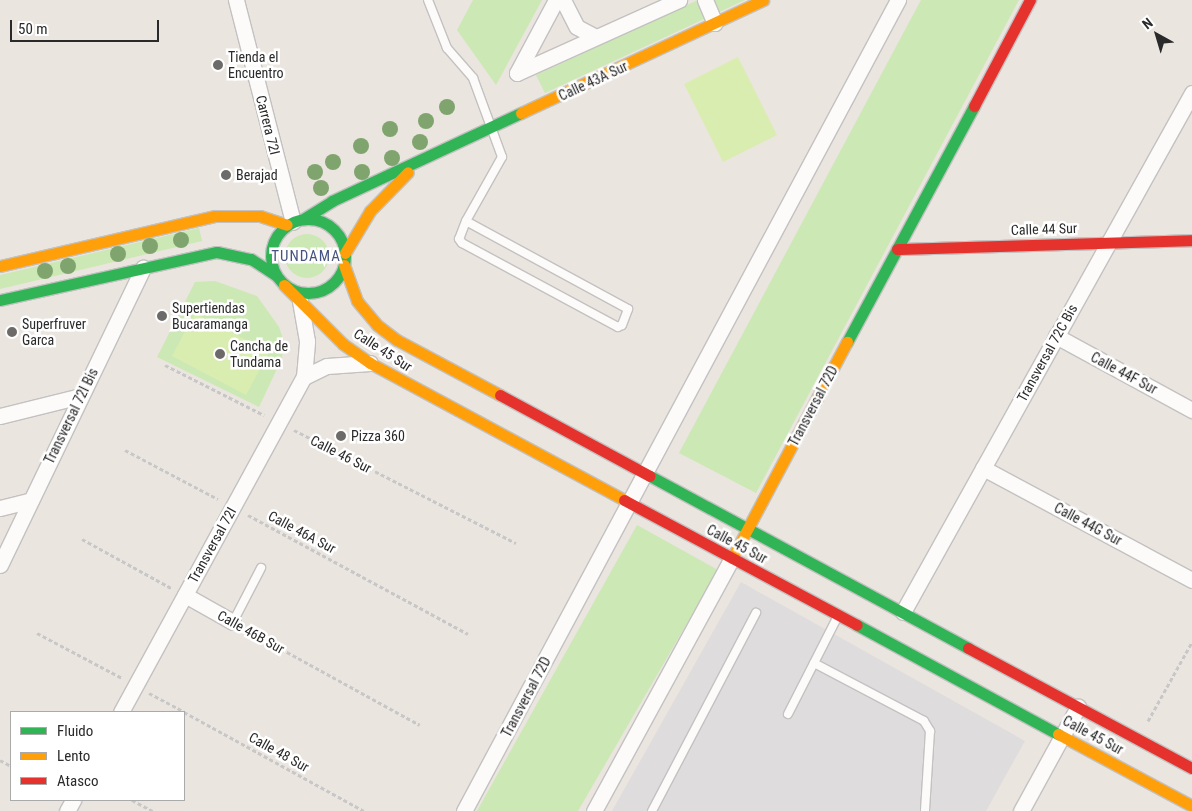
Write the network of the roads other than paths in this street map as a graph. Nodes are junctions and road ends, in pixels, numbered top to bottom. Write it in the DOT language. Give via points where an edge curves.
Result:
graph roads {
  1 [pos="236,0"];
  2 [pos="428,0"];
  3 [pos="556,0"];
  4 [pos="563,0"];
  5 [pos="680,0"];
  6 [pos="704,0"];
  7 [pos="763,0"];
  8 [pos="898,0"];
  9 [pos="1030,0"];
  10 [pos="715,23"];
  11 [pos="596,38"];
  12 [pos="1192,93"];
  13 [pos="494,128"];
  14 [pos="422,162"];
  15 [pos="466,221"];
  16 [pos="295,222"];
  17 [pos="1192,240"];
  18 [pos="1106,242"];
  19 [pos="897,249"];
  20 [pos="345,253"];
  21 [pos="344,265"];
  22 [pos="0,266"];
  23 [pos="143,268"];
  24 [pos="276,275"];
  25 [pos="284,285"];
  26 [pos="0,300"];
  27 [pos="299,300"];
  28 [pos="1056,336"];
  29 [pos="370,363"];
  30 [pos="304,377"];
  31 [pos="81,396"];
  32 [pos="1192,410"];
  33 [pos="0,416"];
  34 [pos="983,468"];
  35 [pos="646,474"];
  36 [pos="31,500"];
  37 [pos="630,504"];
  38 [pos="0,508"];
  39 [pos="747,529"];
  40 [pos="732,558"];
  41 [pos="0,564"];
  42 [pos="261,568"];
  43 [pos="1192,580"];
  44 [pos="184,595"];
  45 [pos="756,612"];
  46 [pos="903,612"];
  47 [pos="838,615"];
  48 [pos="233,622"];
  49 [pos="814,663"];
  50 [pos="1078,707"];
  51 [pos="122,711"];
  52 [pos="788,714"];
  53 [pos="1062,736"];
  54 [pos="1192,768"];
  55 [pos="1192,806"];
  56 [pos="464,811"];
  57 [pos="594,811"];
  58 [pos="652,811"];
  59 [pos="925,811"];
  60 [pos="1021,811"];
  1 -- 16 [label="street, Carrera 72I"];
  2 -- 13 [label="lane" via="447,48 473,78"];
  3 -- 11 [label="street" via="517,73"];
  4 -- 11 [label="street" via="577,28"];
  5 -- 11 [label="street"];
  6 -- 10 [label="street"];
  7 -- 10 [label="street, Calle 43A Sur"];
  8 -- 35 [label="street, Transversal 72D"];
  9 -- 19 [label="street, Transversal 72D"];
  10 -- 13 [label="street, Calle 43A Sur"];
  12 -- 18 [label="street, Transversal 72C Bis"];
  13 -- 14 [label="street, Calle 43A Sur"];
  13 -- 15 [label="lane" via="502,156"];
  14 -- 16 [label="street, Calle 43A Sur" via="340,197"];
  14 -- 20 [label="street, Calle 43A Sur" via="375,205"];
  15 -- 15 [label="lane" via="628,309 622,325 618,327 462,243 459,239"];
  16 -- 20 [label="street" via="316,219 336,231"];
  16 -- 22 [label="street" via="260,216 215,216"];
  16 -- 24 [label="street" via="273,242 272,265"];
  17 -- 18 [label="street, Calle 44 Sur"];
  18 -- 19 [label="street, Calle 44 Sur"];
  18 -- 28 [label="street, Transversal 72C Bis"];
  19 -- 39 [label="street, Transversal 72D"];
  20 -- 21 [label="street"];
  21 -- 25 [label="street" via="339,276 320,291 295,291"];
  21 -- 35 [label="street, Calle 45 Sur" via="350,287 364,312 397,340"];
  23 -- 24 [label="street" via="217,252 251,258"];
  23 -- 26 [label="street"];
  23 -- 31 [label="street, Transversal 72I Bis"];
  24 -- 25 [label="street"];
  25 -- 27 [label="street, Calle 45 Sur"];
  27 -- 29 [label="street, Calle 45 Sur" via="343,344"];
  27 -- 30 [label="street, Transversal 72I" via="307,341"];
  28 -- 32 [label="street, Calle 44F Sur"];
  28 -- 34 [label="street, Transversal 72C Bis"];
  29 -- 30 [label="street" via="327,366"];
  29 -- 37 [label="street, Calle 45 Sur"];
  30 -- 44 [label="street, Transversal 72I"];
  31 -- 33 [label="street"];
  31 -- 36 [label="street, Transversal 72I Bis"];
  34 -- 43 [label="street, Calle 44G Sur"];
  34 -- 46 [label="street, Transversal 72C Bis"];
  35 -- 37 [label="street, Transversal 72D"];
  35 -- 39 [label="street, Calle 45 Sur"];
  36 -- 38 [label="street"];
  36 -- 41 [label="street, Transversal 72I Bis"];
  37 -- 40 [label="street, Calle 45 Sur"];
  37 -- 56 [label="street, Transversal 72D"];
  39 -- 40 [label="street, Transversal 72D"];
  39 -- 46 [label="street, Calle 45 Sur"];
  40 -- 47 [label="street, Calle 45 Sur"];
  40 -- 57 [label="street, Transversal 72D"];
  42 -- 48 [label="lane"];
  44 -- 48 [label="street, Calle 46B Sur"];
  44 -- 51 [label="street, Transversal 72I"];
  45 -- 58 [label="lane"];
  46 -- 50 [label="street, Calle 45 Sur"];
  47 -- 49 [label="lane"];
  47 -- 53 [label="street, Calle 45 Sur"];
  49 -- 52 [label="lane"];
  49 -- 59 [label="lane" via="924,721 930,731"];
  50 -- 53 [label="street"];
  50 -- 54 [label="street, Calle 45 Sur"];
  53 -- 55 [label="street, Calle 45 Sur"];
  53 -- 60 [label="street"];
}
